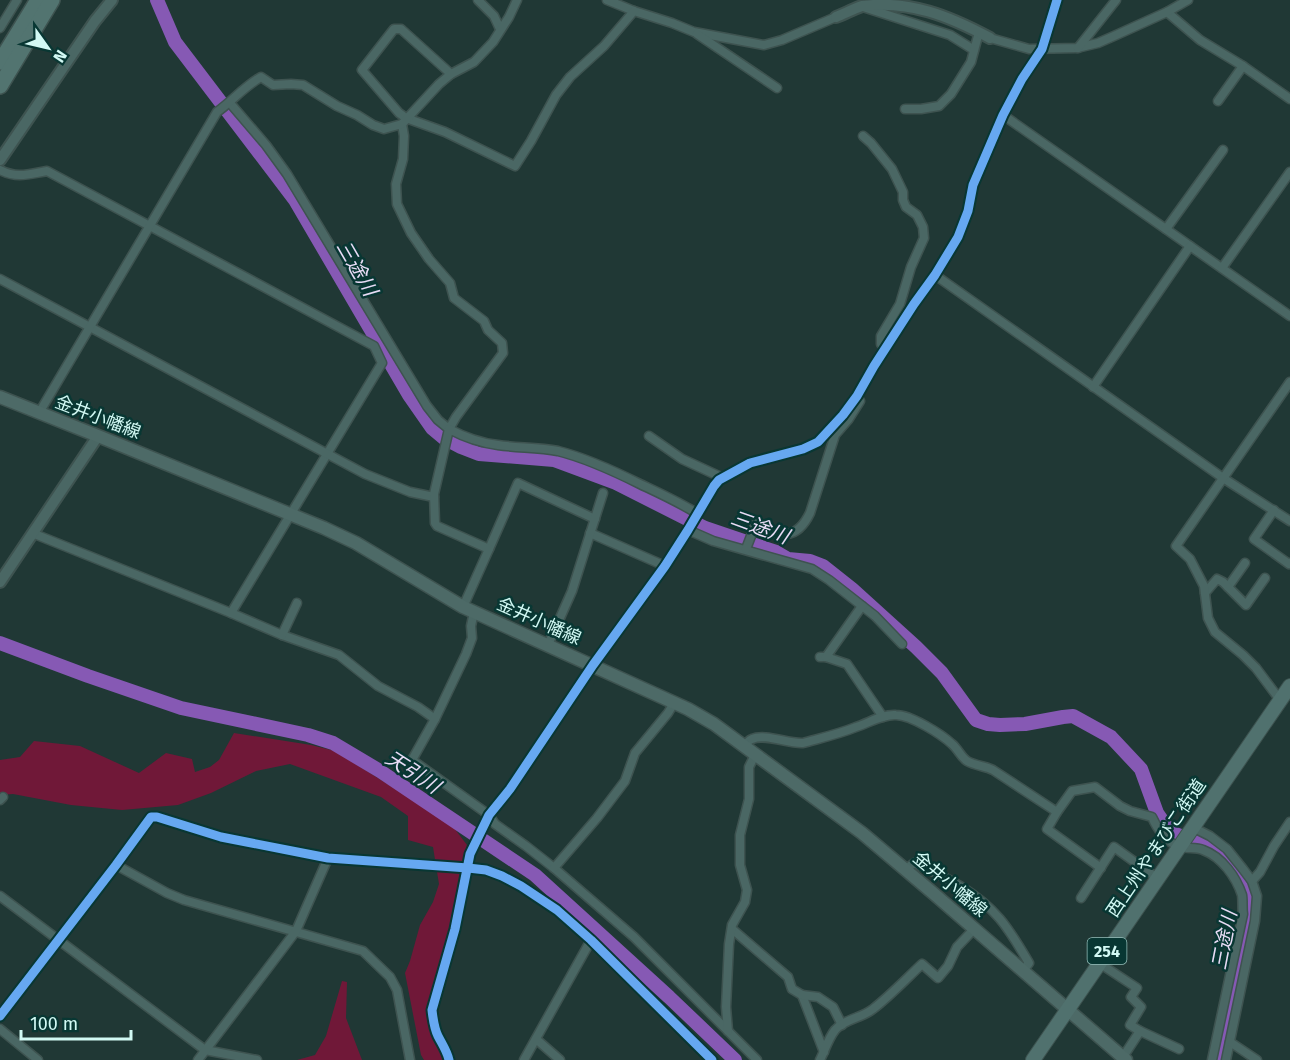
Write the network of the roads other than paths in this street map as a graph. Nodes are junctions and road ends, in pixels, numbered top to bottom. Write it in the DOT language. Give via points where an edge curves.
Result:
graph roads {
  1 [pos="18,0"];
  2 [pos="30,0"];
  3 [pos="38,0"];
  4 [pos="52,0"];
  5 [pos="56,0"];
  6 [pos="112,0"];
  7 [pos="478,0"];
  8 [pos="517,0"];
  9 [pos="607,0"];
  10 [pos="1057,0"];
  11 [pos="1116,0"];
  12 [pos="1188,0"];
  13 [pos="868,3"];
  14 [pos="634,11"];
  15 [pos="1167,12"];
  16 [pos="836,17"];
  17 [pos="0,28"];
  18 [pos="500,29"];
  19 [pos="694,32"];
  20 [pos="979,32"];
  21 [pos="990,38"];
  22 [pos="1077,48"];
  23 [pos="1042,49"];
  24 [pos="974,50"];
  25 [pos="0,61"];
  26 [pos="1243,66"];
  27 [pos="451,74"];
  28 [pos="2,82"];
  29 [pos="777,88"];
  30 [pos="1290,99"];
  31 [pos="1218,101"];
  32 [pos="230,103"];
  33 [pos="905,110"];
  34 [pos="1003,115"];
  35 [pos="404,121"];
  36 [pos="863,136"];
  37 [pos="1223,150"];
  38 [pos="0,160"];
  39 [pos="0,170"];
  40 [pos="1290,172"];
  41 [pos="151,226"];
  42 [pos="1166,230"];
  43 [pos="1190,246"];
  44 [pos="1222,268"];
  45 [pos="935,275"];
  46 [pos="0,279"];
  47 [pos="1290,316"];
  48 [pos="91,328"];
  49 [pos="885,348"];
  50 [pos="879,368"];
  51 [pos="1290,382"];
  52 [pos="1093,387"];
  53 [pos="0,397"];
  54 [pos="39,413"];
  55 [pos="449,429"];
  56 [pos="98,436"];
  57 [pos="649,436"];
  58 [pos="327,455"];
  59 [pos="723,478"];
  60 [pos="1223,478"];
  61 [pos="603,493"];
  62 [pos="434,497"];
  63 [pos="1274,510"];
  64 [pos="292,514"];
  65 [pos="698,514"];
  66 [pos="595,519"];
  67 [pos="1290,521"];
  68 [pos="688,530"];
  69 [pos="32,533"];
  70 [pos="590,533"];
  71 [pos="489,549"];
  72 [pos="746,549"];
  73 [pos="1245,563"];
  74 [pos="1290,563"];
  75 [pos="665,566"];
  76 [pos="1265,578"];
  77 [pos="0,582"];
  78 [pos="1228,587"];
  79 [pos="1205,593"];
  80 [pos="297,603"];
  81 [pos="862,606"];
  82 [pos="469,609"];
  83 [pos="231,613"];
  84 [pos="282,635"];
  85 [pos="903,644"];
  86 [pos="548,645"];
  87 [pos="593,665"];
  88 [pos="1290,686"];
  89 [pos="1280,700"];
  90 [pos="674,703"];
  91 [pos="884,717"];
  92 [pos="435,719"];
  93 [pos="744,745"];
  94 [pos="755,755"];
  95 [pos="1057,812"];
  96 [pos="489,816"];
  97 [pos="1290,822"];
  98 [pos="1185,837"];
  99 [pos="328,858"];
  100 [pos="116,865"];
  101 [pos="468,868"];
  102 [pos="554,868"];
  103 [pos="1101,868"];
  104 [pos="905,870"];
  105 [pos="1157,878"];
  106 [pos="1251,881"];
  107 [pos="0,896"];
  108 [pos="1081,898"];
  109 [pos="975,928"];
  110 [pos="732,929"];
  111 [pos="296,931"];
  112 [pos="59,939"];
  113 [pos="591,940"];
  114 [pos="1099,963"];
  115 [pos="1023,971"];
  116 [pos="802,995"];
  117 [pos="1067,1010"];
  118 [pos="0,1016"];
  119 [pos="842,1025"];
  120 [pos="0,1029"];
  121 [pos="728,1031"];
  122 [pos="1140,1031"];
  123 [pos="536,1039"];
  124 [pos="1230,1042"];
  125 [pos="1179,1049"];
  126 [pos="205,1050"];
  127 [pos="822,1056"];
  128 [pos="1124,1059"];
  129 [pos="38,1060"];
  130 [pos="198,1060"];
  131 [pos="257,1060"];
  132 [pos="410,1060"];
  133 [pos="449,1060"];
  134 [pos="524,1060"];
  135 [pos="560,1060"];
  136 [pos="712,1060"];
  137 [pos="757,1060"];
  138 [pos="1033,1060"];
  139 [pos="1212,1060"];
  140 [pos="1226,1060"];
  141 [pos="1257,1060"];
  1 -- 17 [label="street"];
  2 -- 25 [label="highway"];
  3 -- 25 [label="highway"];
  4 -- 28 [label="highway"];
  5 -- 28 [label="highway"];
  6 -- 38 [label="street"];
  7 -- 18 [label="street" via="494,16"];
  8 -- 18 [label="street"];
  9 -- 14 [label="street"];
  10 -- 23 [label="street"];
  11 -- 22 [label="street"];
  12 -- 15 [label="street"];
  13 -- 16 [label="street"];
  13 -- 20 [label="street" via="914,4"];
  13 -- 24 [label="street" via="950,35"];
  14 -- 19 [label="street"];
  14 -- 35 [label="street" via="556,95 515,166 445,132"];
  15 -- 22 [label="street" via="1098,43"];
  15 -- 26 [label="street" via="1200,40"];
  16 -- 19 [label="street" via="764,45"];
  18 -- 27 [label="street" via="474,62"];
  19 -- 29 [label="street"];
  20 -- 21 [label="street"];
  20 -- 24 [label="street"];
  21 -- 23 [label="street"];
  22 -- 23 [label="street"];
  23 -- 34 [label="street"];
  24 -- 33 [label="street" via="971,62 939,106"];
  26 -- 30 [label="street"];
  26 -- 31 [label="street"];
  27 -- 35 [label="street"];
  27 -- 35 [label="street" via="401,29 394,29 362,70"];
  32 -- 35 [label="street" via="261,77 273,85 303,85 384,129"];
  32 -- 41 [label="street" via="218,112"];
  32 -- 55 [label="street" via="287,174 426,406"];
  34 -- 42 [label="street"];
  34 -- 45 [label="street" via="973,185 958,237"];
  35 -- 55 [label="street" via="397,204 411,233 450,283 454,297 484,321 502,343 503,354"];
  36 -- 49 [label="street" via="892,169 906,207 923,226 924,238 900,304 881,336"];
  37 -- 42 [label="street"];
  39 -- 41 [label="street" via="22,176 47,171"];
  40 -- 44 [label="street"];
  41 -- 48 [label="street"];
  41 -- 58 [label="street" via="374,346 382,363"];
  42 -- 43 [label="street"];
  43 -- 44 [label="street"];
  43 -- 52 [label="street"];
  44 -- 47 [label="street"];
  45 -- 49 [label="street"];
  45 -- 52 [label="street"];
  46 -- 48 [label="street"];
  48 -- 54 [label="street"];
  48 -- 58 [label="street"];
  49 -- 59 [label="street" via="857,396 818,442 750,463"];
  50 -- 72 [label="street" via="835,435 806,521 798,530 780,535 756,523"];
  51 -- 60 [label="street"];
  52 -- 60 [label="street"];
  53 -- 54 [label="main road, 金井小幡線"];
  54 -- 56 [label="main road, 金井小幡線"];
  55 -- 62 [label="street"];
  55 -- 65 [label="street" via="496,445 545,449 583,459"];
  56 -- 64 [label="main road, 金井小幡線"];
  56 -- 69 [label="street"];
  57 -- 59 [label="street" via="682,459"];
  58 -- 62 [label="street" via="410,492"];
  58 -- 64 [label="street"];
  59 -- 65 [label="street"];
  60 -- 63 [label="street"];
  60 -- 79 [label="street" via="1176,546 1190,559"];
  61 -- 66 [label="street"];
  62 -- 71 [label="street" via="437,526"];
  63 -- 67 [label="street"];
  63 -- 74 [label="street" via="1254,539"];
  64 -- 82 [label="main road, 金井小幡線" via="356,543"];
  64 -- 83 [label="street"];
  65 -- 68 [label="street"];
  66 -- 70 [label="street"];
  66 -- 71 [label="street" via="518,483"];
  68 -- 72 [label="street"];
  68 -- 75 [label="street"];
  69 -- 77 [label="street"];
  69 -- 83 [label="street"];
  70 -- 75 [label="street"];
  70 -- 86 [label="street" via="572,591"];
  71 -- 82 [label="street"];
  72 -- 81 [label="street" via="812,569"];
  73 -- 78 [label="street"];
  75 -- 87 [label="street"];
  76 -- 78 [label="street" via="1246,605"];
  78 -- 79 [label="street" via="1216,579"];
  79 -- 89 [label="street" via="1208,618 1215,632 1256,668"];
  80 -- 84 [label="street"];
  81 -- 85 [label="street"];
  81 -- 91 [label="street" via="823,657 847,664"];
  82 -- 86 [label="main road, 金井小幡線"];
  82 -- 92 [label="street" via="472,638"];
  83 -- 84 [label="street"];
  84 -- 92 [label="street" via="339,655 378,686"];
  86 -- 87 [label="main road, 金井小幡線"];
  87 -- 90 [label="main road, 金井小幡線"];
  87 -- 96 [label="street"];
  88 -- 89 [label="highway, 西上州やまびこ街道 / 254"];
  89 -- 98 [label="highway, 西上州やまびこ街道 / 254"];
  90 -- 93 [label="main road, 金井小幡線"];
  90 -- 102 [label="street" via="636,753 626,781"];
  91 -- 93 [label="street" via="803,743 753,738"];
  91 -- 95 [label="street" via="895,714 918,722 950,742 964,759 993,770"];
  92 -- 96 [label="street" via="412,760"];
  93 -- 94 [label="main road, 金井小幡線"];
  94 -- 104 [label="main road, 金井小幡線" via="862,833"];
  94 -- 110 [label="street" via="740,835 740,865 747,890"];
  95 -- 98 [label="street" via="1072,791 1095,787 1120,806 1152,817 1165,837"];
  95 -- 103 [label="street" via="1047,829"];
  96 -- 101 [label="street" via="470,854"];
  96 -- 102 [label="street"];
  97 -- 106 [label="street"];
  98 -- 105 [label="highway, 西上州やまびこ街道 / 254"];
  98 -- 106 [label="street" via="1210,836 1227,849"];
  98 -- 139 [label="street" via="1226,867 1242,897 1243,914"];
  99 -- 100 [label="street" via="221,837 151,816"];
  99 -- 101 [label="street"];
  99 -- 111 [label="street"];
  100 -- 111 [label="street" via="184,900"];
  100 -- 112 [label="street"];
  101 -- 113 [label="street" via="486,870 521,886"];
  101 -- 133 [label="street" via="432,1010"];
  102 -- 121 [label="street" via="634,937"];
  103 -- 105 [label="street" via="1114,847"];
  103 -- 108 [label="street"];
  104 -- 109 [label="main road, 金井小幡線"];
  104 -- 115 [label="street" via="914,864 933,871 983,901 1001,920 1029,963"];
  105 -- 114 [label="highway, 西上州やまびこ街道 / 254"];
  106 -- 124 [label="street" via="1257,896 1255,921"];
  107 -- 112 [label="street"];
  109 -- 115 [label="main road, 金井小幡線"];
  109 -- 119 [label="street" via="957,947 938,978 922,964 864,1016"];
  110 -- 116 [label="street" via="788,977 792,989"];
  110 -- 121 [label="street"];
  111 -- 126 [label="street"];
  111 -- 132 [label="street" via="363,951 390,977 397,990"];
  112 -- 118 [label="street"];
  112 -- 126 [label="street"];
  113 -- 123 [label="street"];
  113 -- 136 [label="street"];
  114 -- 117 [label="highway, 西上州やまびこ街道 / 254"];
  114 -- 122 [label="street" via="1137,988 1131,997 1141,1007 1130,1025"];
  115 -- 117 [label="main road, 金井小幡線"];
  116 -- 119 [label="street" via="818,997 833,1007"];
  116 -- 127 [label="street"];
  117 -- 128 [label="main road, 金井小幡線"];
  117 -- 138 [label="highway, 西上州やまびこ街道 / 254"];
  119 -- 127 [label="street"];
  120 -- 129 [label="street"];
  121 -- 137 [label="street"];
  122 -- 125 [label="street"];
  122 -- 128 [label="street"];
  123 -- 134 [label="street"];
  123 -- 135 [label="street"];
  124 -- 140 [label="street"];
  124 -- 141 [label="street"];
  126 -- 130 [label="street"];
  126 -- 131 [label="street"];
}
